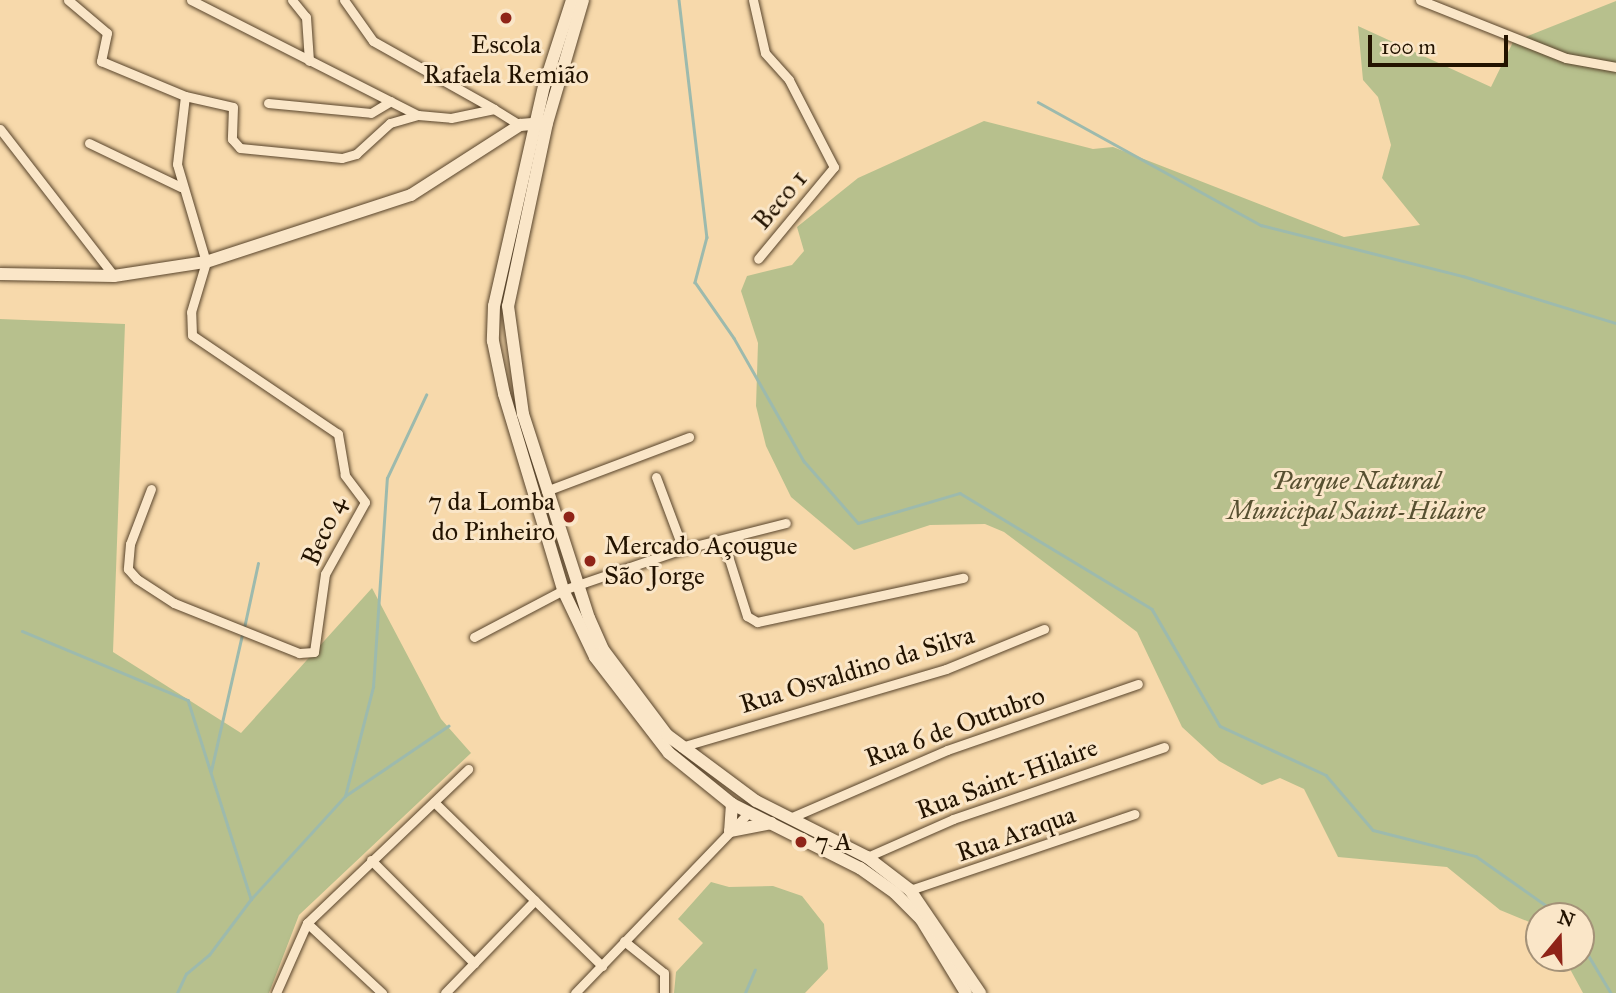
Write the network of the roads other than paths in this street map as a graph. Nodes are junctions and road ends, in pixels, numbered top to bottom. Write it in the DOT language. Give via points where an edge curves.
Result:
graph roads {
  1 [pos="68,0"];
  2 [pos="191,0"];
  3 [pos="292,0"];
  4 [pos="344,0"];
  5 [pos="572,0"];
  6 [pos="583,0"];
  7 [pos="753,0"];
  8 [pos="1420,0"];
  9 [pos="309,61"];
  10 [pos="1616,66"];
  11 [pos="185,96"];
  12 [pos="391,101"];
  13 [pos="268,103"];
  14 [pos="494,109"];
  15 [pos="418,115"];
  16 [pos="541,123"];
  17 [pos="520,125"];
  18 [pos="0,129"];
  19 [pos="89,143"];
  20 [pos="181,187"];
  21 [pos="758,259"];
  22 [pos="206,262"];
  23 [pos="0,274"];
  24 [pos="114,276"];
  25 [pos="689,437"];
  26 [pos="656,477"];
  27 [pos="151,489"];
  28 [pos="546,491"];
  29 [pos="786,523"];
  30 [pos="723,540"];
  31 [pos="683,549"];
  32 [pos="963,578"];
  33 [pos="577,585"];
  34 [pos="563,590"];
  35 [pos="1044,629"];
  36 [pos="474,637"];
  37 [pos="1138,684"];
  38 [pos="681,747"];
  39 [pos="1164,747"];
  40 [pos="468,769"];
  41 [pos="433,802"];
  42 [pos="732,804"];
  43 [pos="749,813"];
  44 [pos="1135,814"];
  45 [pos="790,818"];
  46 [pos="771,823"];
  47 [pos="730,831"];
  48 [pos="840,843"];
  49 [pos="867,857"];
  50 [pos="371,860"];
  51 [pos="911,890"];
  52 [pos="535,900"];
  53 [pos="307,923"];
  54 [pos="624,942"];
  55 [pos="948,952"];
  56 [pos="474,963"];
  57 [pos="602,966"];
  58 [pos="276,993"];
  59 [pos="382,993"];
  60 [pos="445,993"];
  61 [pos="575,993"];
  62 [pos="664,993"];
  63 [pos="965,993"];
  64 [pos="980,993"];
  1 -- 11 [label="street" via="107,33 101,61"];
  2 -- 9 [label="street"];
  3 -- 9 [label="street" via="306,17"];
  4 -- 14 [label="street" via="373,41"];
  5 -- 16 [label="main road"];
  6 -- 16 [label="main road"];
  7 -- 21 [label="street, Beco 1" via="765,52 789,80 834,167"];
  8 -- 10 [label="street" via="1566,58"];
  9 -- 12 [label="street"];
  11 -- 15 [label="street" via="233,107 232,139 240,148 342,158 356,154 390,123"];
  11 -- 20 [label="street" via="177,140"];
  12 -- 13 [label="street" via="371,113"];
  12 -- 15 [label="street"];
  14 -- 15 [label="street" via="451,118"];
  14 -- 17 [label="street"];
  16 -- 17 [label="main road"];
  16 -- 28 [label="main road" via="508,306 517,391"];
  16 -- 34 [label="main road" via="494,306 494,341 534,504"];
  17 -- 22 [label="main road" via="411,195"];
  18 -- 24 [label="street"];
  19 -- 20 [label="street"];
  20 -- 22 [label="street"];
  22 -- 24 [label="main road"];
  22 -- 27 [label="street, Beco 4" via="191,312 192,335 338,434 345,475 365,502 326,574 314,652 299,653 174,603 128,569 130,544"];
  23 -- 24 [label="main road"];
  25 -- 28 [label="street"];
  26 -- 31 [label="street"];
  28 -- 33 [label="main road"];
  29 -- 30 [label="street"];
  30 -- 31 [label="street"];
  30 -- 32 [label="street" via="747,617 757,622"];
  31 -- 33 [label="street"];
  33 -- 34 [label="street"];
  33 -- 38 [label="main road" via="604,651"];
  34 -- 36 [label="street"];
  34 -- 42 [label="main road" via="595,657 636,714 669,753"];
  35 -- 38 [label="street, Rua Osvaldino da Silva" via="946,669"];
  37 -- 45 [label="street, Rua 6 de Outubro" via="935,754"];
  38 -- 43 [label="main road"];
  38 -- 45 [label="main road" via="756,801"];
  39 -- 49 [label="street, Rua Saint-Hilaire" via="953,819"];
  40 -- 41 [label="street"];
  41 -- 50 [label="street"];
  41 -- 52 [label="street"];
  42 -- 43 [label="main road"];
  42 -- 47 [label="main road"];
  43 -- 46 [label="main road"];
  43 -- 47 [label="street"];
  43 -- 48 [label="main road"];
  44 -- 51 [label="street, Rua Araqua"];
  45 -- 48 [label="main road"];
  46 -- 47 [label="main road"];
  46 -- 55 [label="main road" via="860,868 895,893"];
  47 -- 54 [label="street"];
  48 -- 49 [label="main road"];
  49 -- 51 [label="main road"];
  50 -- 53 [label="street"];
  50 -- 56 [label="street"];
  51 -- 55 [label="main road"];
  52 -- 56 [label="street"];
  52 -- 57 [label="street"];
  53 -- 58 [label="street"];
  53 -- 59 [label="street"];
  54 -- 57 [label="street"];
  54 -- 62 [label="street" via="664,973"];
  55 -- 63 [label="main road"];
  55 -- 64 [label="main road"];
  56 -- 60 [label="street"];
  57 -- 61 [label="street"];
}
